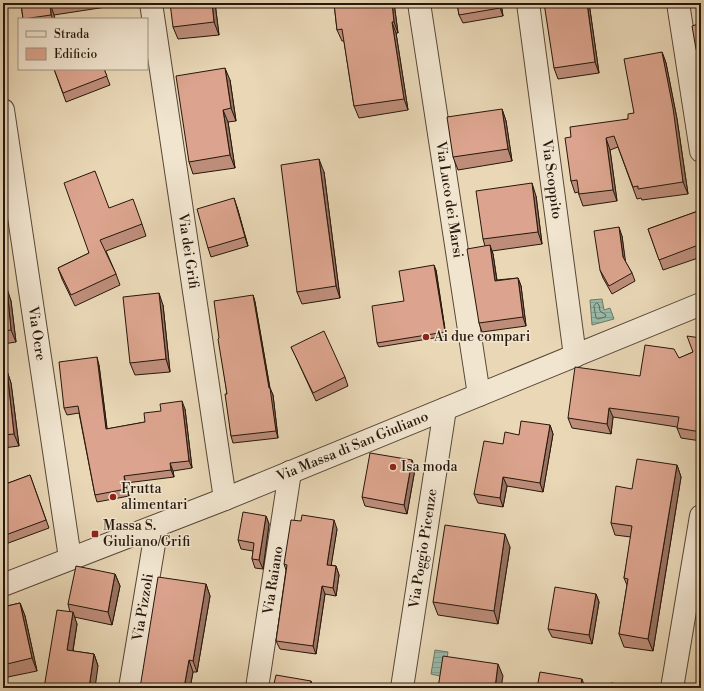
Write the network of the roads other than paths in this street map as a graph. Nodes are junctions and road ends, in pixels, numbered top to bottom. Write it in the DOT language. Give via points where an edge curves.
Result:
graph roads {
  1 [pos="151,3"];
  2 [pos="419,3"];
  3 [pos="528,3"];
  4 [pos="678,3"];
  5 [pos="3,110"];
  6 [pos="701,151"];
  7 [pos="701,304"];
  8 [pos="575,356"];
  9 [pos="479,395"];
  10 [pos="445,409"];
  11 [pos="290,472"];
  12 [pos="225,499"];
  13 [pos="701,516"];
  14 [pos="157,526"];
  15 [pos="70,558"];
  16 [pos="3,585"];
  17 [pos="130,688"];
  18 [pos="257,688"];
  19 [pos="402,688"];
  20 [pos="672,688"];
  1 -- 12 [label="street, Via dei Grifi"];
  2 -- 9 [label="street, Via Luco dei Marsi"];
  3 -- 8 [label="street, Via Scoppito"];
  4 -- 6 [label="street"];
  5 -- 15 [label="street, Via Ocre"];
  7 -- 8 [label="street, Via Massa di San Giuliano"];
  8 -- 9 [label="street, Via Massa di San Giuliano"];
  9 -- 10 [label="street, Via Massa di San Giuliano"];
  10 -- 11 [label="street, Via Massa di San Giuliano"];
  10 -- 19 [label="street, Via Poggio Picenze"];
  11 -- 12 [label="street, Via Massa di San Giuliano"];
  11 -- 18 [label="street, Via Raiano"];
  12 -- 14 [label="street, Via Massa di San Giuliano"];
  13 -- 20 [label="street"];
  14 -- 15 [label="street, Via Massa di San Giuliano"];
  14 -- 17 [label="street, Via Pizzoli"];
  15 -- 16 [label="street, Via Massa di San Giuliano"];
}
